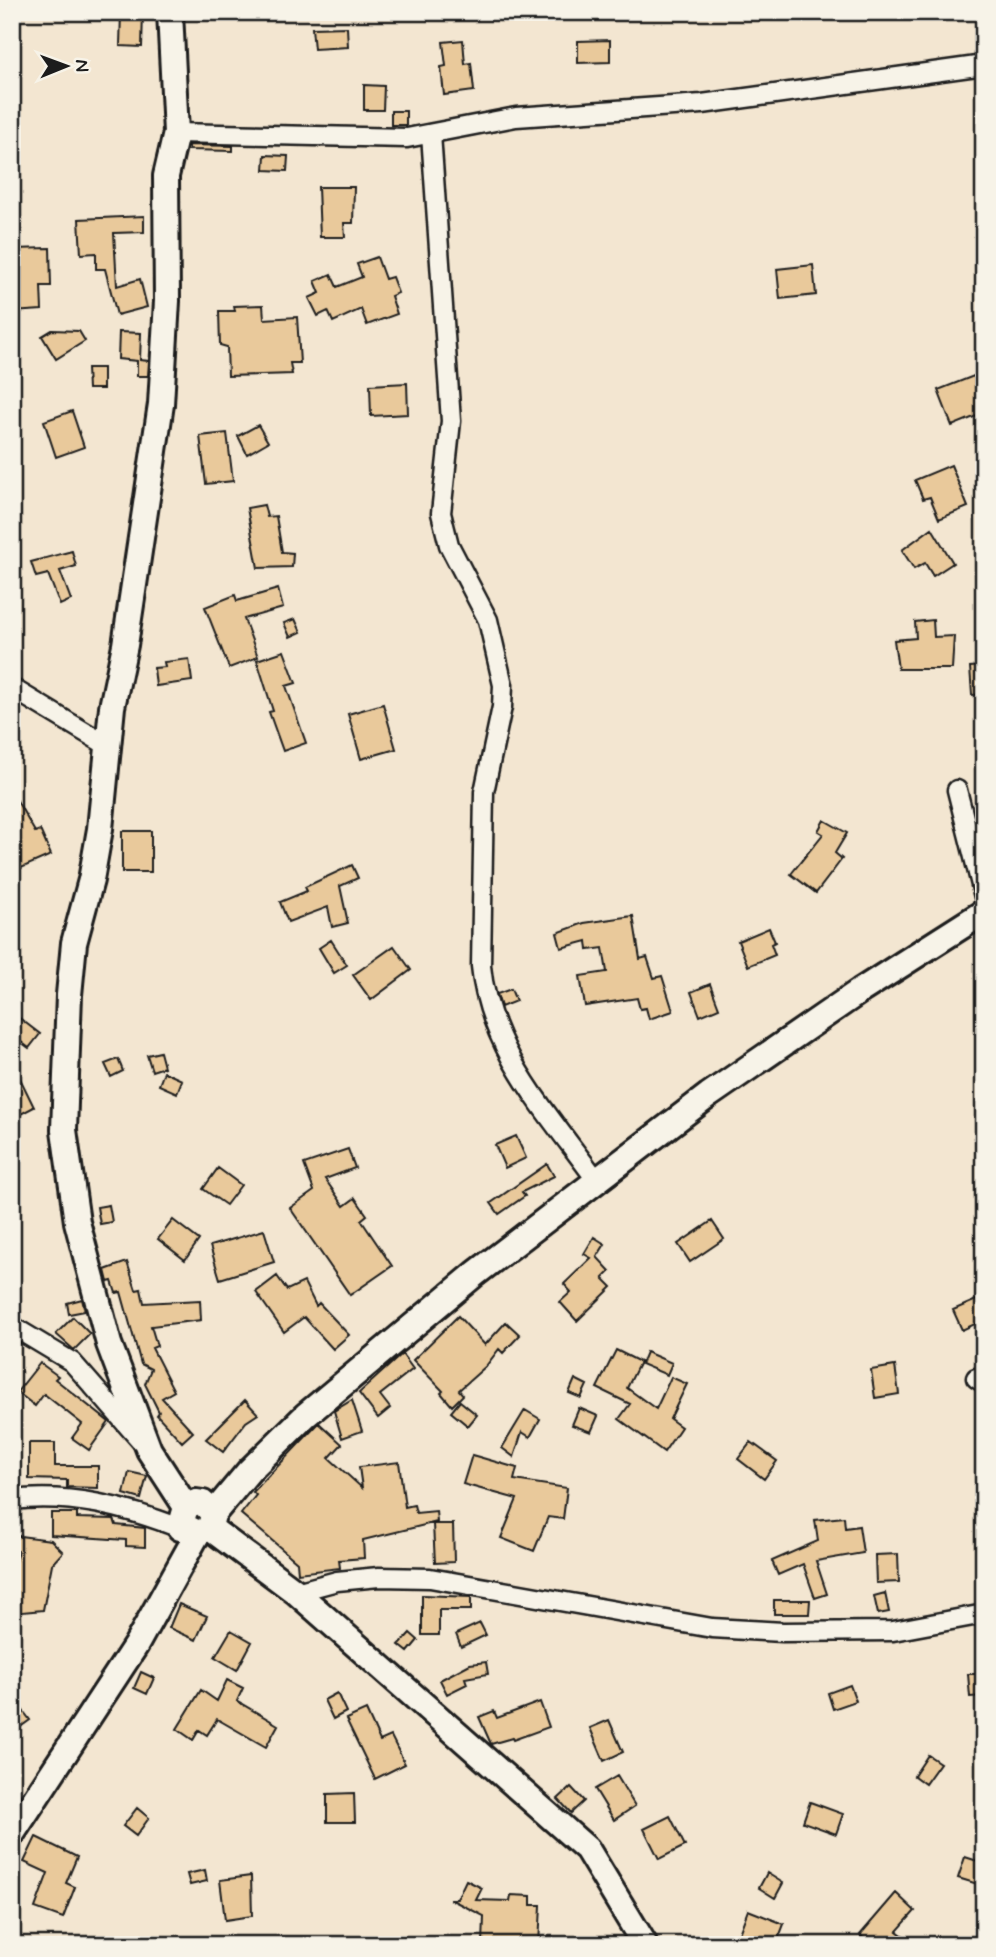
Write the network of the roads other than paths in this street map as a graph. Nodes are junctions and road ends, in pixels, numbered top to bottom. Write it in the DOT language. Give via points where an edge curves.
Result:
graph roads {
  1 [pos="170,12"];
  2 [pos="984,65"];
  3 [pos="176,134"];
  4 [pos="432,134"];
  5 [pos="12,688"];
  6 [pos="108,746"];
  7 [pos="957,790"];
  8 [pos="984,897"];
  9 [pos="984,912"];
  10 [pos="597,1181"];
  11 [pos="12,1326"];
  12 [pos="149,1450"];
  13 [pos="12,1500"];
  14 [pos="195,1520"];
  15 [pos="296,1592"];
  16 [pos="984,1615"];
  17 [pos="12,1834"];
  18 [pos="645,1945"];
  1 -- 3 [label="street"];
  2 -- 4 [label="street" via="702,104 516,117"];
  3 -- 4 [label="street" via="407,138"];
  3 -- 6 [label="street" via="166,176 161,404"];
  4 -- 10 [label="street" via="451,421 441,513 449,545 488,620 503,685 484,792 483,993 517,1073"];
  5 -- 6 [label="street"];
  6 -- 12 [label="street" via="96,855 71,969 64,1130 76,1222 109,1344"];
  7 -- 8 [label="street"];
  9 -- 10 [label="street" via="709,1095"];
  10 -- 14 [label="street" via="337,1388"];
  11 -- 12 [label="street" via="72,1362"];
  12 -- 14 [label="street"];
  13 -- 14 [label="street" via="44,1496 83,1500"];
  14 -- 15 [label="street"];
  14 -- 17 [label="street" via="136,1645"];
  15 -- 16 [label="street" via="337,1581 430,1578 712,1628 783,1632 893,1631"];
  15 -- 18 [label="street" via="587,1849"];
}
